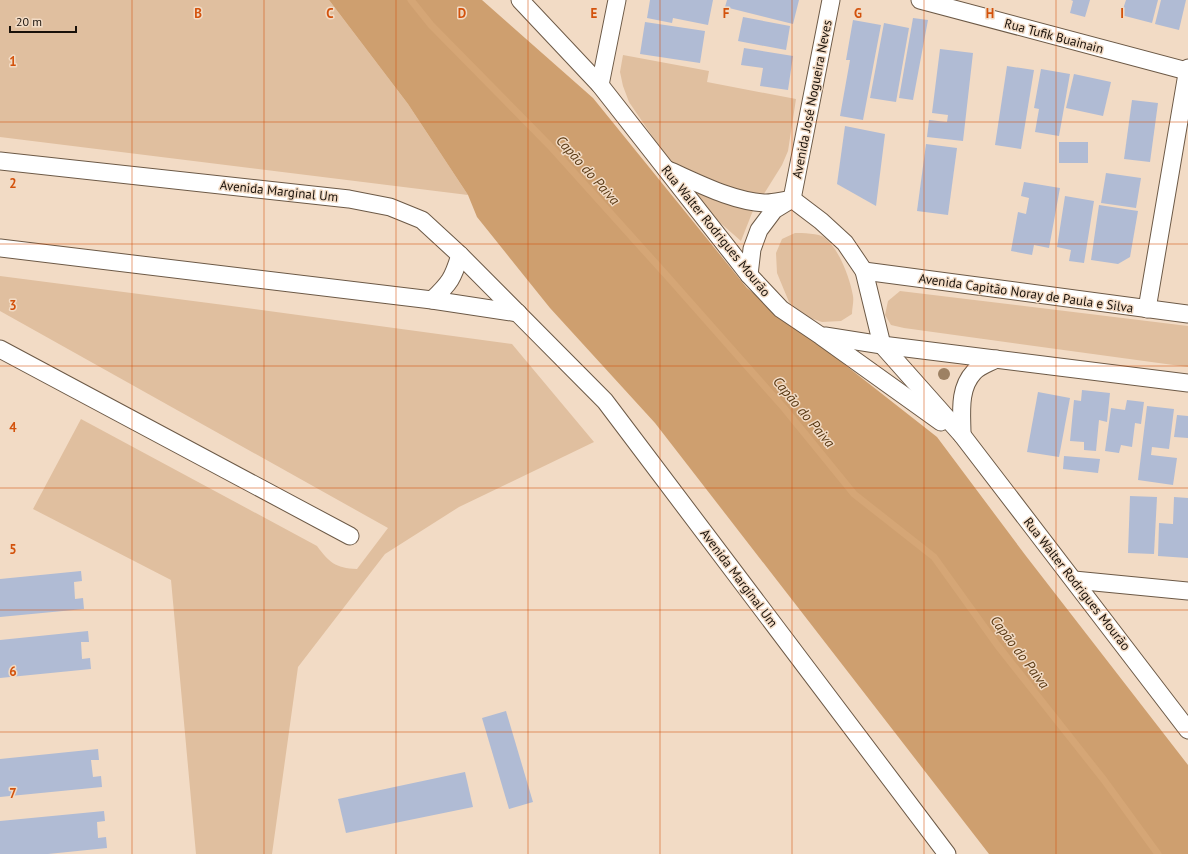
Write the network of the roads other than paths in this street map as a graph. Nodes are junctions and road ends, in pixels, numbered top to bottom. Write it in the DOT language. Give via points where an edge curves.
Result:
graph roads {
  1 [pos="520,0"];
  2 [pos="617,0"];
  3 [pos="831,0"];
  4 [pos="920,0"];
  5 [pos="1187,70"];
  6 [pos="600,85"];
  7 [pos="0,162"];
  8 [pos="664,168"];
  9 [pos="792,199"];
  10 [pos="0,248"];
  11 [pos="460,255"];
  12 [pos="864,271"];
  13 [pos="749,275"];
  14 [pos="432,300"];
  15 [pos="1147,309"];
  16 [pos="518,313"];
  17 [pos="1188,314"];
  18 [pos="821,336"];
  19 [pos="882,345"];
  20 [pos="0,349"];
  21 [pos="996,359"];
  22 [pos="1188,383"];
  23 [pos="963,437"];
  24 [pos="350,536"];
  25 [pos="1074,580"];
  26 [pos="1188,591"];
  27 [pos="1188,730"];
  28 [pos="947,854"];
  1 -- 6 [label="street, Rua Walter Rodrigues Mourão"];
  2 -- 6 [label="street"];
  3 -- 9 [label="street, Avenida José Nogueira Neves"];
  4 -- 5 [label="street, Rua Tufik Buainain"];
  5 -- 15 [label="street"];
  6 -- 8 [label="street, Rua Walter Rodrigues Mourão"];
  7 -- 11 [label="street, Avenida Marginal Um" via="349,198 390,207 422,220"];
  8 -- 9 [label="street" via="711,189 754,202 767,203"];
  8 -- 13 [label="street, Rua Walter Rodrigues Mourão"];
  9 -- 12 [label="street" via="845,243"];
  9 -- 13 [label="street" via="774,210 759,230 752,248"];
  10 -- 14 [label="street"];
  11 -- 14 [label="street" via="454,275"];
  11 -- 16 [label="street, Avenida Marginal Um"];
  12 -- 15 [label="street, Avenida Capitão Noray de Paula e Silva"];
  12 -- 19 [label="street, Rua Walter Rodrigues Mourão"];
  13 -- 18 [label="street, Rua Walter Rodrigues Mourão" via="781,310"];
  14 -- 16 [label="street"];
  15 -- 17 [label="street, Avenida Capitão Noray de Paula e Silva"];
  16 -- 28 [label="street, Avenida Marginal Um" via="605,401"];
  18 -- 19 [label="street"];
  18 -- 23 [label="street, Rua Walter Rodrigues Mourão"];
  19 -- 21 [label="street"];
  19 -- 23 [label="street, Rua Walter Rodrigues Mourão"];
  20 -- 24 [label="street"];
  21 -- 22 [label="street"];
  21 -- 23 [label="street" via="974,371 966,384 962,401"];
  23 -- 25 [label="street, Rua Walter Rodrigues Mourão"];
  25 -- 26 [label="street"];
  25 -- 27 [label="street, Rua Walter Rodrigues Mourão"];
}
